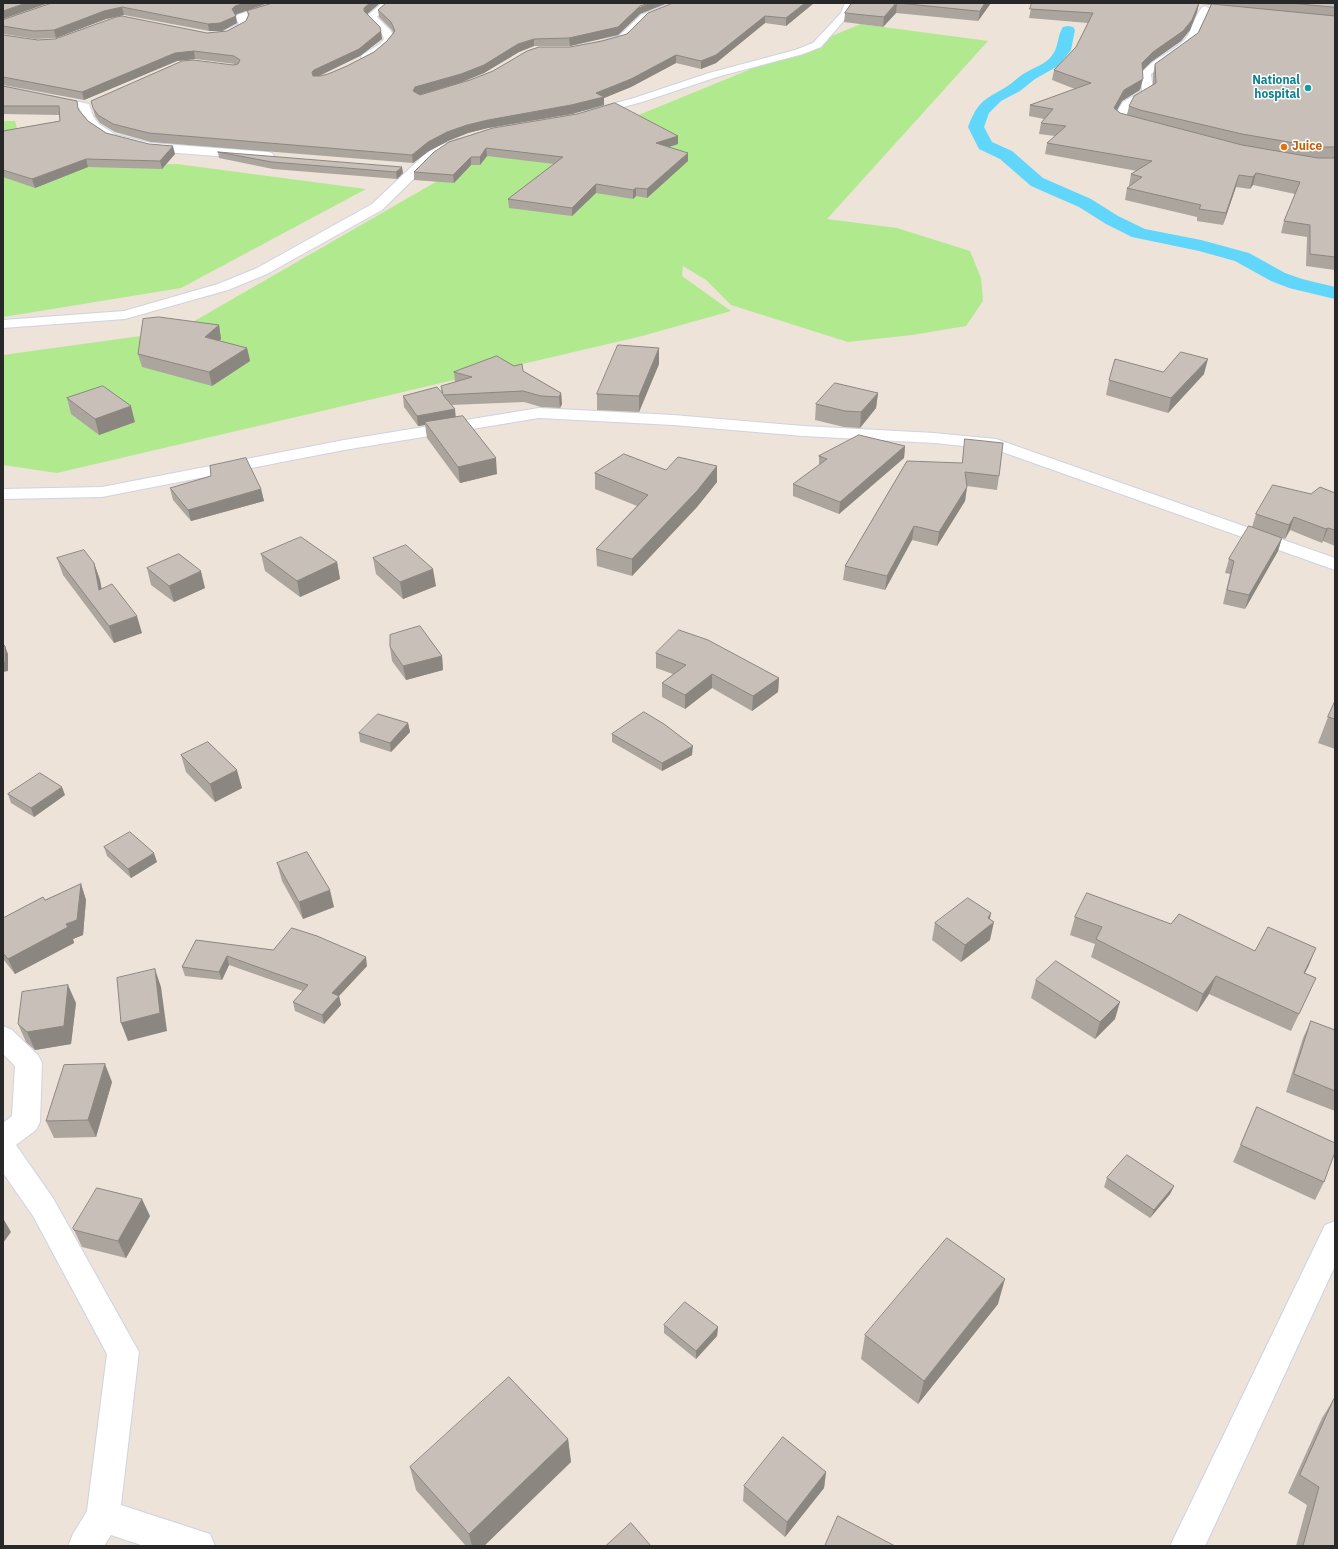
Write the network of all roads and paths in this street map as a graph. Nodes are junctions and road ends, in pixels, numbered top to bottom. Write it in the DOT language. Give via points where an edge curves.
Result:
graph roads {
  1 [pos="282,3"];
  2 [pos="388,3"];
  3 [pos="680,3"];
  4 [pos="850,3"];
  5 [pos="1205,9"];
  6 [pos="209,36"];
  7 [pos="590,46"];
  8 [pos="357,62"];
  9 [pos="3,89"];
  10 [pos="580,116"];
  11 [pos="1155,130"];
  12 [pos="471,138"];
  13 [pos="278,157"];
  14 [pos="400,168"];
  15 [pos="415,169"];
  16 [pos="3,324"];
  17 [pos="3,494"];
  18 [pos="1335,564"];
  19 [pos="3,1037"];
  20 [pos="3,1139"];
  21 [pos="3,1150"];
  22 [pos="1335,1234"];
  23 [pos="103,1516"];
  24 [pos="85,1546"];
  25 [pos="198,1546"];
  26 [pos="1187,1546"];
  1 -- 6 [label="street" via="240,17 244,25 224,35"];
  2 -- 8 [label="street" via="371,17 387,33 389,39 384,46"];
  3 -- 7 [label="street" via="644,18 623,38"];
  4 -- 10 [label="street" via="844,14 817,45"];
  5 -- 11 [label="street" via="1190,39 1152,66 1146,74 1148,92 1127,104 1119,118 1132,125"];
  9 -- 13 [label="street" via="88,105 87,116 112,138 151,148"];
  12 -- 15 [label="street" via="445,147"];
  14 -- 15 [label="street"];
  15 -- 16 [label="street" via="377,207 262,271 223,287 125,315"];
  17 -- 18 [label="street" via="102,492 344,445 539,413 673,420 996,444"];
  19 -- 20 [label="street" via="29,1062 26,1122"];
  21 -- 23 [label="street" via="43,1207 123,1352"];
  22 -- 26 [label="street"];
  23 -- 24 [label="street"];
  23 -- 25 [label="street"];
}
